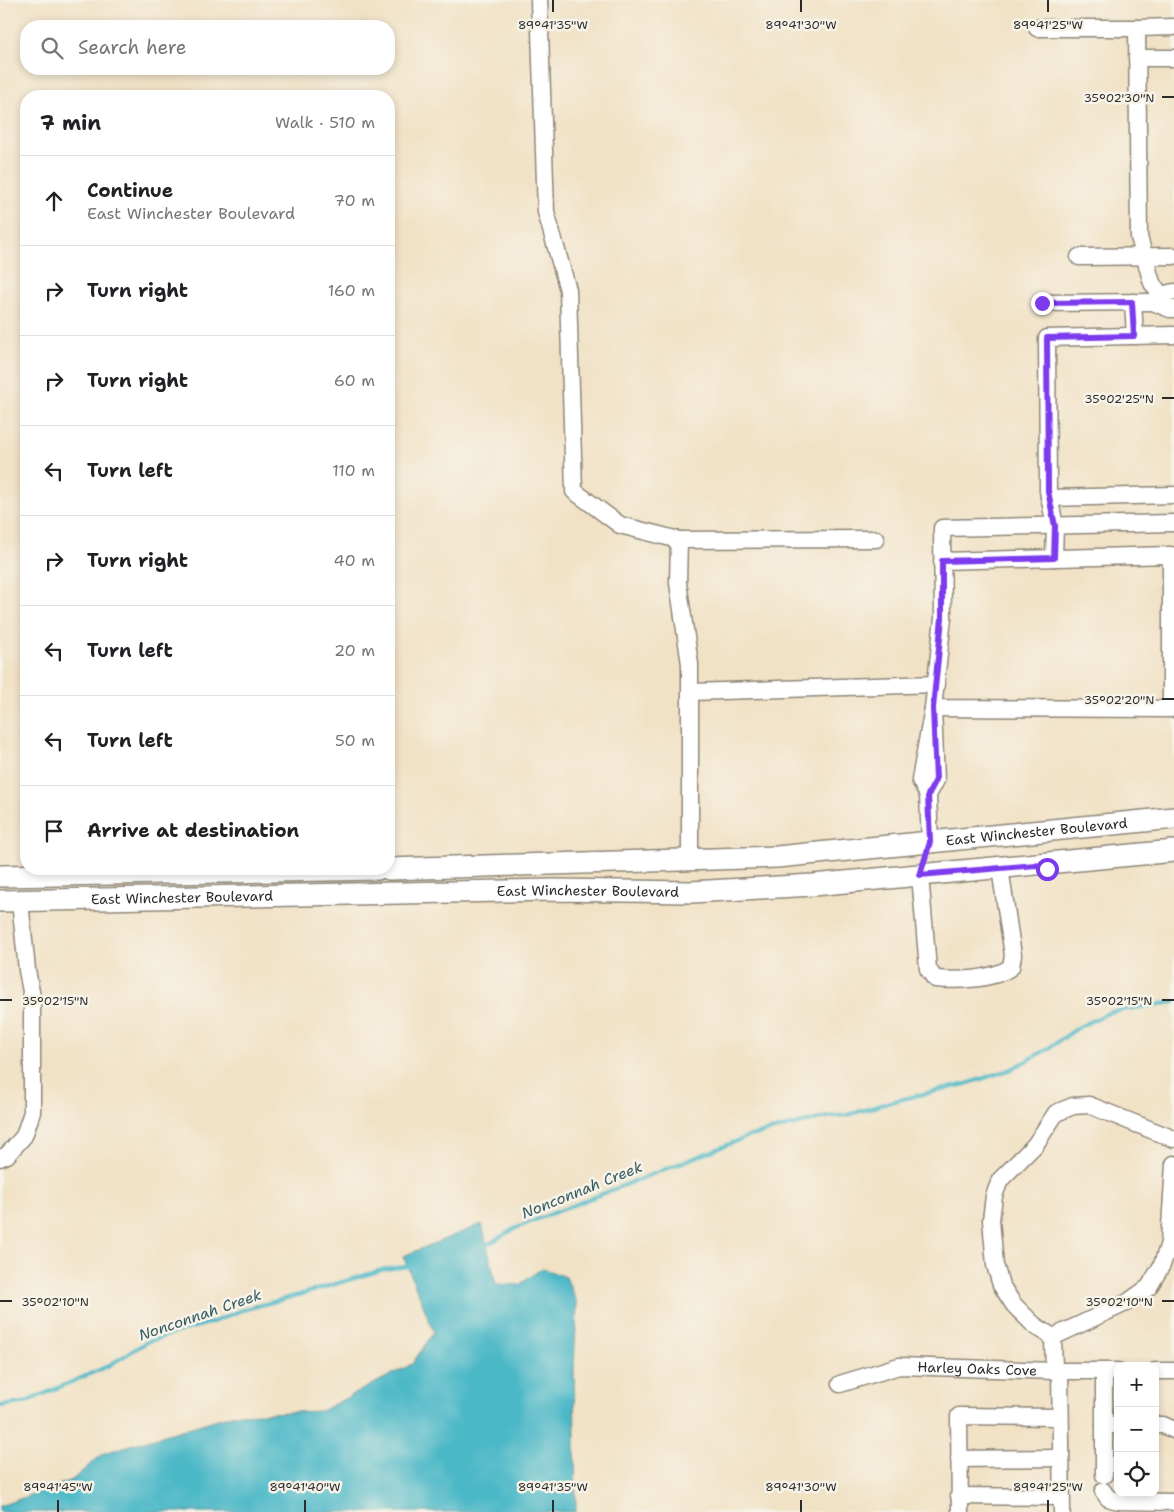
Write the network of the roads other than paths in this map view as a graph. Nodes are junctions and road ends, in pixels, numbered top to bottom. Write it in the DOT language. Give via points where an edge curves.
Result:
graph roads {
  1 [pos="539,0"];
  2 [pos="1037,28"];
  3 [pos="1137,28"];
  4 [pos="1174,28"];
  5 [pos="1137,58"];
  6 [pos="1174,58"];
  7 [pos="1145,256"];
  8 [pos="1174,256"];
  9 [pos="1079,257"];
  10 [pos="1163,296"];
  11 [pos="1132,302"];
  12 [pos="1042,303"];
  13 [pos="1174,309"];
  14 [pos="1174,335"];
  15 [pos="1134,336"];
  16 [pos="1174,495"];
  17 [pos="1050,498"];
  18 [pos="1174,523"];
  19 [pos="1055,526"];
  20 [pos="876,539"];
  21 [pos="679,540"];
  22 [pos="1054,558"];
  23 [pos="942,561"];
  24 [pos="936,684"];
  25 [pos="691,692"];
  26 [pos="933,708"];
  27 [pos="1174,818"];
  28 [pos="1174,840"];
  29 [pos="930,842"];
  30 [pos="1174,851"];
  31 [pos="690,860"];
  32 [pos="1174,860"];
  33 [pos="1036,865"];
  34 [pos="395,868"];
  35 [pos="1000,868"];
  36 [pos="54,875"];
  37 [pos="920,875"];
  38 [pos="0,876"];
  39 [pos="10,901"];
  40 [pos="1174,1139"];
  41 [pos="0,1158"];
  42 [pos="1174,1164"];
  43 [pos="1052,1337"];
  44 [pos="1057,1371"];
  45 [pos="1111,1371"];
  46 [pos="1159,1371"];
  47 [pos="1174,1371"];
  48 [pos="840,1384"];
  49 [pos="1060,1417"];
  50 [pos="1111,1425"];
  51 [pos="1159,1425"];
  52 [pos="1174,1430"];
  53 [pos="1061,1458"];
  54 [pos="960,1459"];
  55 [pos="1174,1502"];
  56 [pos="960,1504"];
  57 [pos="1062,1504"];
  1 -- 21 [label="street" via="546,212 568,290 574,491 620,525"];
  2 -- 3 [label="street"];
  3 -- 4 [label="street"];
  3 -- 5 [label="street"];
  5 -- 6 [label="street"];
  5 -- 7 [label="street" via="1139,237"];
  7 -- 8 [label="street"];
  7 -- 9 [label="street"];
  7 -- 10 [label="street" via="1152,283"];
  10 -- 11 [label="street"];
  10 -- 13 [label="street" via="1170,310"];
  11 -- 12 [label="street"];
  11 -- 15 [label="street"];
  14 -- 15 [label="street"];
  15 -- 17 [label="street" via="1047,338"];
  16 -- 17 [label="street"];
  17 -- 19 [label="street"];
  18 -- 19 [label="street"];
  19 -- 22 [label="street"];
  19 -- 23 [label="street" via="942,528"];
  20 -- 21 [label="street"];
  21 -- 25 [label="street" via="678,583"];
  22 -- 23 [label="street"];
  22 -- 26 [label="street" via="1171,555 1170,709"];
  23 -- 24 [label="street" via="942,618"];
  24 -- 25 [label="street"];
  24 -- 26 [label="street"];
  25 -- 31 [label="street"];
  26 -- 29 [label="street" via="936,780 928,795"];
  27 -- 29 [label="main road, East Winchester Boulevard"];
  28 -- 33 [label="main road" via="1070,853"];
  29 -- 31 [label="main road, East Winchester Boulevard" via="777,857"];
  29 -- 37 [label="main road"];
  30 -- 33 [label="main road, East Winchester Boulevard"];
  31 -- 34 [label="main road, East Winchester Boulevard"];
  32 -- 33 [label="main road" via="1047,869"];
  33 -- 35 [label="main road, East Winchester Boulevard"];
  35 -- 37 [label="main road, East Winchester Boulevard"];
  35 -- 37 [label="street" via="1013,956 1011,967 1002,974 952,980 935,979 928,969"];
  36 -- 38 [label="main road, East Winchester Boulevard"];
  37 -- 39 [label="main road, East Winchester Boulevard" via="691,892 543,891"];
  39 -- 41 [label="street" via="32,998 32,1112 24,1136 7,1156"];
  40 -- 43 [label="street" via="1089,1105 1073,1106 1056,1113 1035,1145 1000,1180 991,1220 995,1265 1001,1285 1014,1305"];
  42 -- 43 [label="street" via="1168,1243 1162,1265 1149,1288 1128,1302"];
  43 -- 44 [label="street"];
  44 -- 45 [label="street, Harley Oaks Cove"];
  44 -- 48 [label="street, Harley Oaks Cove" via="898,1366"];
  44 -- 49 [label="street"];
  45 -- 50 [label="street"];
  46 -- 47 [label="street"];
  49 -- 53 [label="street"];
  49 -- 54 [label="street" via="959,1416"];
  50 -- 55 [label="street" via="1104,1483 1108,1498"];
  51 -- 52 [label="street"];
  53 -- 54 [label="street"];
  53 -- 57 [label="street"];
  54 -- 56 [label="street"];
  56 -- 57 [label="street"];
}
